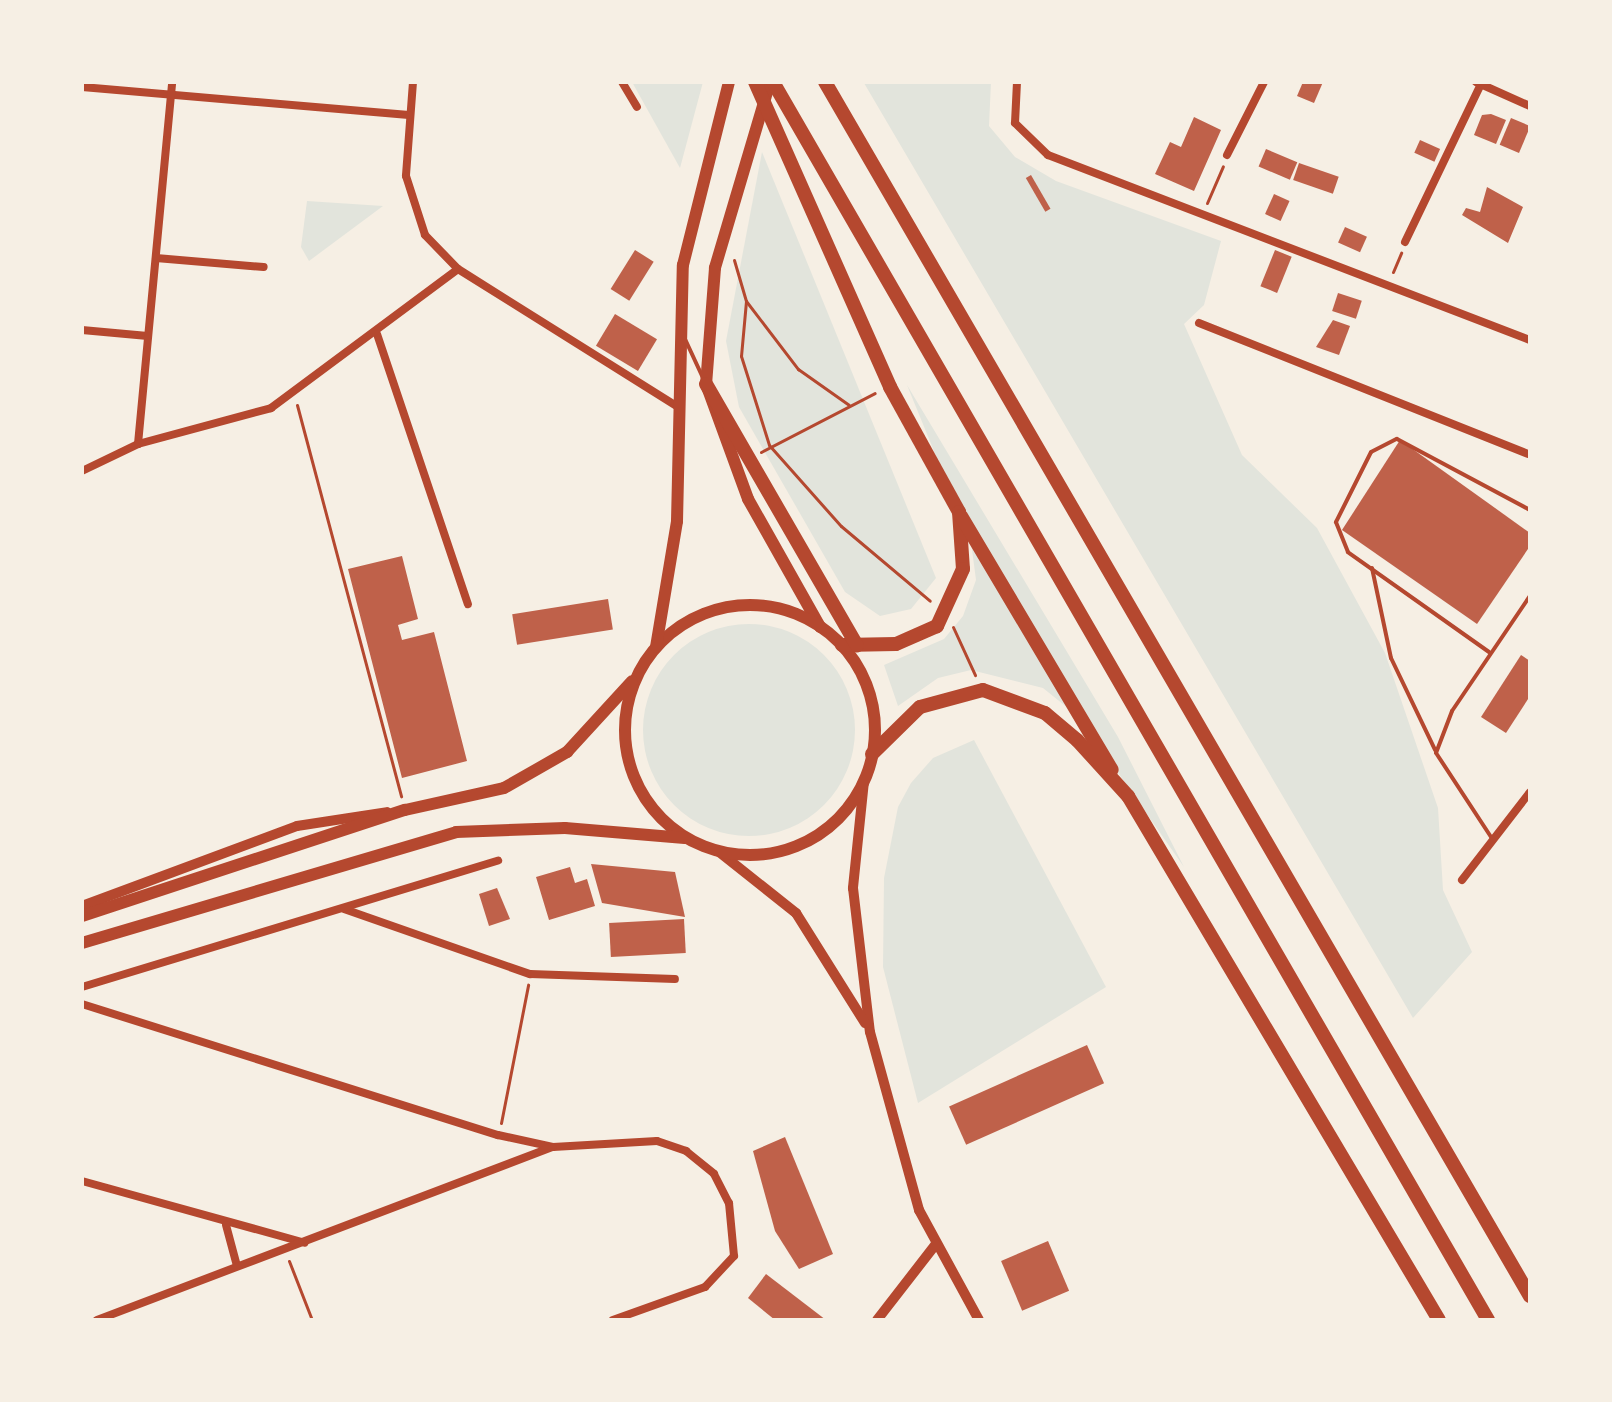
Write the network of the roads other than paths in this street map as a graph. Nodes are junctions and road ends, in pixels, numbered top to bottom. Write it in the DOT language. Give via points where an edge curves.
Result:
graph roads {
  1 [pos="172,82"];
  2 [pos="413,82"];
  3 [pos="622,82"];
  4 [pos="729,82"];
  5 [pos="755,82"];
  6 [pos="771,82"];
  7 [pos="825,82"];
  8 [pos="1017,82"];
  9 [pos="1264,82"];
  10 [pos="1479,83"];
  11 [pos="82,87"];
  12 [pos="171,95"];
  13 [pos="1530,106"];
  14 [pos="637,107"];
  15 [pos="409,115"];
  16 [pos="1227,155"];
  17 [pos="1405,242"];
  18 [pos="156,258"];
  19 [pos="264,267"];
  20 [pos="458,269"];
  21 [pos="1199,323"];
  22 [pos="681,328"];
  23 [pos="82,330"];
  24 [pos="377,334"];
  25 [pos="148,336"];
  26 [pos="1530,340"];
  27 [pos="706,384"];
  28 [pos="678,407"];
  29 [pos="138,444"];
  30 [pos="1530,455"];
  31 [pos="82,471"];
  32 [pos="1530,510"];
  33 [pos="959,512"];
  34 [pos="1372,568"];
  35 [pos="1530,596"];
  36 [pos="468,604"];
  37 [pos="820,627"];
  38 [pos="850,646"];
  39 [pos="656,647"];
  40 [pos="1489,652"];
  41 [pos="639,672"];
  42 [pos="1436,753"];
  43 [pos="872,754"];
  44 [pos="864,781"];
  45 [pos="1530,792"];
  46 [pos="1128,796"];
  47 [pos="405,810"];
  48 [pos="688,839"];
  49 [pos="1493,840"];
  50 [pos="718,851"];
  51 [pos="498,861"];
  52 [pos="1462,880"];
  53 [pos="82,906"];
  54 [pos="344,909"];
  55 [pos="82,916"];
  56 [pos="82,943"];
  57 [pos="675,979"];
  58 [pos="82,987"];
  59 [pos="82,1004"];
  60 [pos="870,1032"];
  61 [pos="553,1147"];
  62 [pos="82,1181"];
  63 [pos="226,1225"];
  64 [pos="306,1243"];
  65 [pos="936,1244"];
  66 [pos="237,1266"];
  67 [pos="1530,1296"];
  68 [pos="97,1320"];
  69 [pos="613,1320"];
  70 [pos="877,1320"];
  71 [pos="979,1320"];
  72 [pos="1439,1320"];
  73 [pos="1488,1320"];
  1 -- 12 [label="street"];
  2 -- 15 [label="street"];
  3 -- 14 [label="street"];
  4 -- 22 [label="main road" via="687,236"];
  5 -- 33 [label="highway" via="890,387"];
  6 -- 27 [label="main road" via="709,299"];
  6 -- 73 [label="highway"];
  7 -- 67 [label="highway"];
  8 -- 26 [label="street" via="1015,123 1048,155"];
  9 -- 16 [label="street"];
  10 -- 13 [label="street"];
  10 -- 17 [label="street"];
  11 -- 12 [label="street"];
  12 -- 15 [label="street"];
  12 -- 18 [label="street"];
  15 -- 20 [label="street" via="412,208 425,235"];
  18 -- 19 [label="street"];
  18 -- 25 [label="street"];
  20 -- 24 [label="street"];
  20 -- 28 [label="street"];
  21 -- 30 [label="street"];
  22 -- 27 [label="lane"];
  22 -- 28 [label="main road"];
  23 -- 25 [label="street"];
  24 -- 29 [label="street" via="294,394 237,422"];
  24 -- 36 [label="street"];
  25 -- 29 [label="street"];
  27 -- 37 [label="main road" via="748,499"];
  27 -- 38 [label="highway"];
  28 -- 39 [label="main road" via="674,553"];
  29 -- 31 [label="street"];
  32 -- 34 [label="lane" via="1418,445 1386,439 1371,452 1336,522 1348,552"];
  33 -- 38 [label="highway" via="963,569 947,614 919,636"];
  33 -- 46 [label="highway"];
  34 -- 40 [label="lane"];
  34 -- 42 [label="lane" via="1391,658"];
  35 -- 40 [label="lane"];
  37 -- 38 [label="main road"];
  37 -- 39 [label="main road" via="776,608 723,608"];
  38 -- 43 [label="main road" via="866,686"];
  39 -- 41 [label="main road"];
  40 -- 42 [label="lane"];
  41 -- 47 [label="main road" via="590,733 542,769 489,793"];
  41 -- 48 [label="main road" via="625,717 630,765 652,808"];
  42 -- 49 [label="lane"];
  43 -- 44 [label="main road"];
  43 -- 46 [label="highway" via="920,707 983,690 1045,713"];
  44 -- 50 [label="main road" via="835,822 804,843 768,854"];
  44 -- 60 [label="street" via="853,888"];
  45 -- 49 [label="street"];
  46 -- 72 [label="highway"];
  47 -- 53 [label="street" via="297,826"];
  47 -- 55 [label="main road"];
  48 -- 50 [label="main road"];
  48 -- 56 [label="main road" via="565,828 456,832"];
  49 -- 52 [label="street"];
  50 -- 60 [label="street" via="796,913 841,975"];
  51 -- 54 [label="street"];
  54 -- 57 [label="street" via="530,974"];
  54 -- 58 [label="street"];
  59 -- 61 [label="street" via="498,1135"];
  60 -- 65 [label="street" via="919,1210"];
  61 -- 64 [label="street"];
  61 -- 69 [label="street" via="657,1141 714,1174 729,1203 734,1256 723,1274 705,1287"];
  62 -- 63 [label="street"];
  63 -- 64 [label="street"];
  63 -- 66 [label="street"];
  64 -- 66 [label="street"];
  65 -- 70 [label="street"];
  65 -- 71 [label="street"];
  66 -- 68 [label="street"];
}
